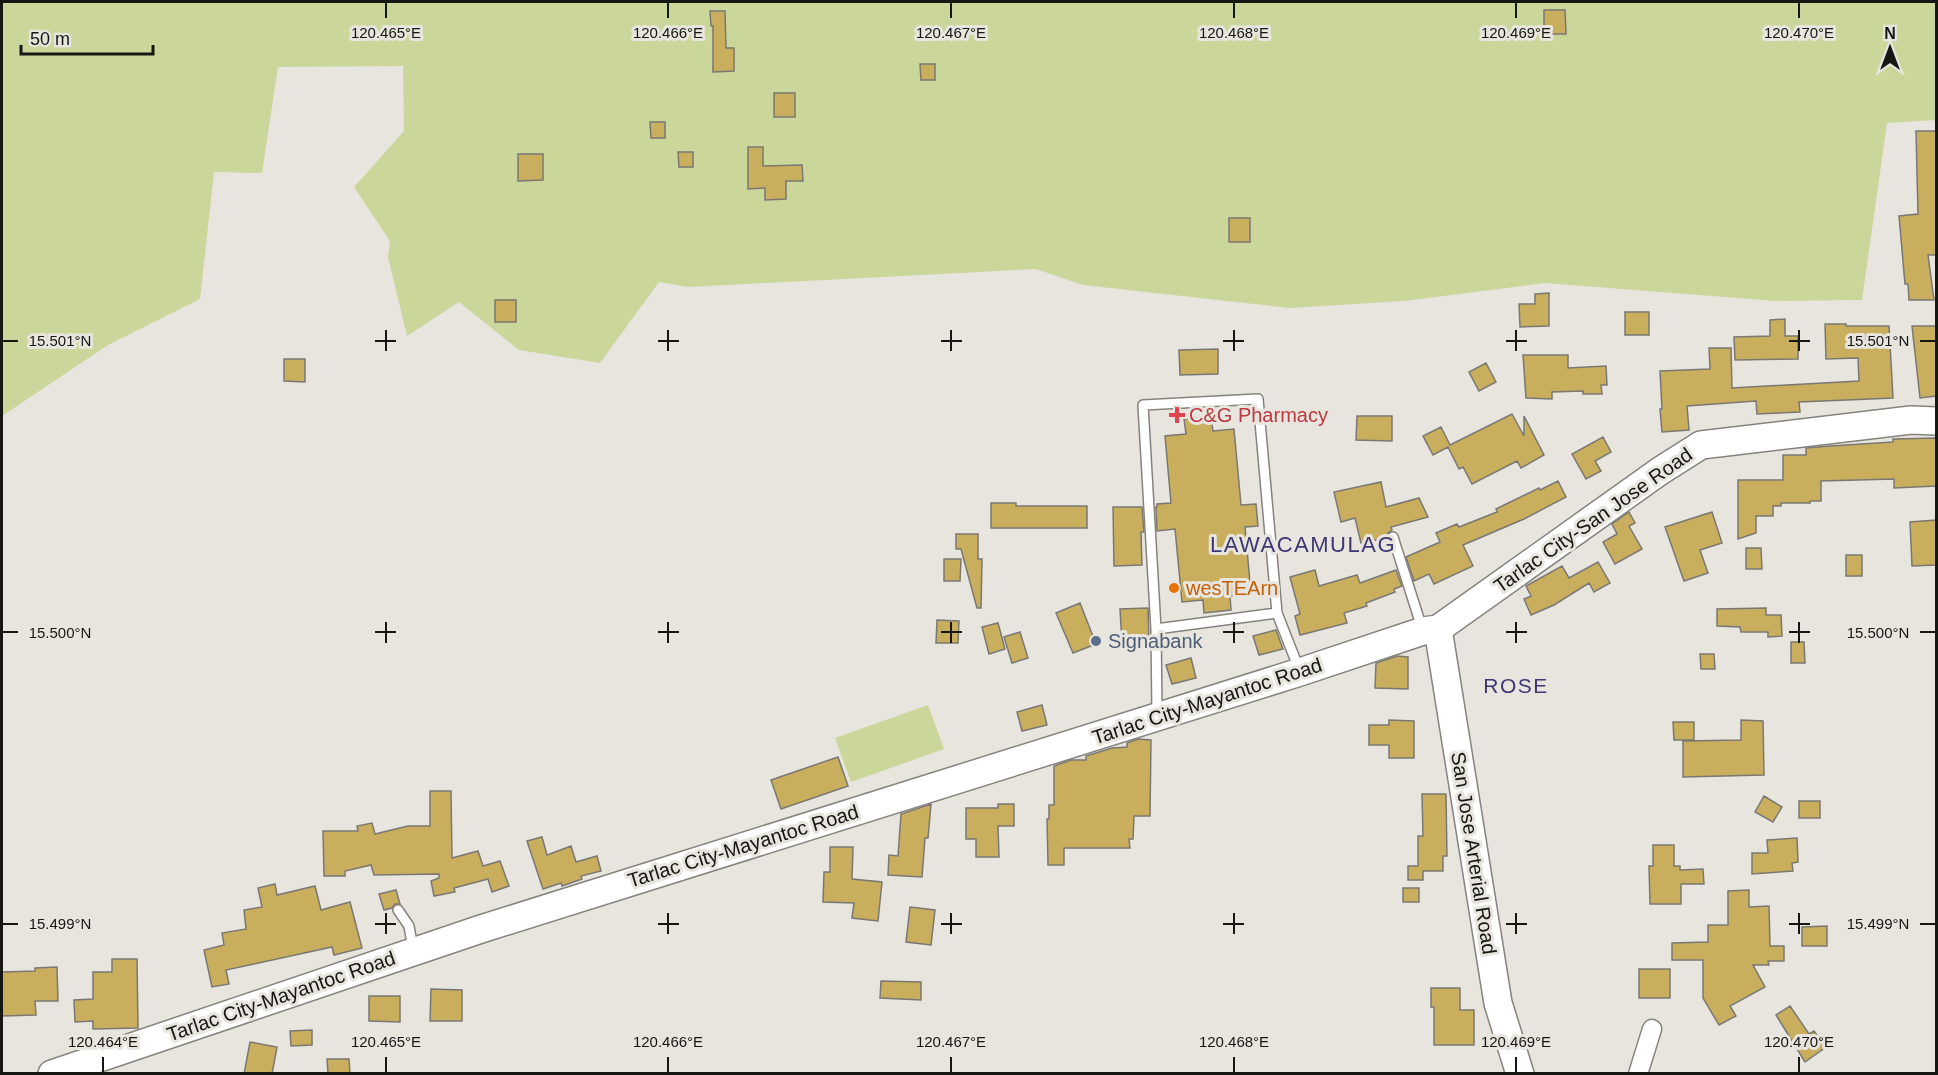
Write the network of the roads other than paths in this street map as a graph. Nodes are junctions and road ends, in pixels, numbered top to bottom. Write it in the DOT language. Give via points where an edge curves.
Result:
graph roads {
  1 [pos="1936,421"];
  2 [pos="1393,537"];
  3 [pos="1277,613"];
  4 [pos="1156,629"];
  5 [pos="1430,630"];
  6 [pos="1300,672"];
  7 [pos="1156,717"];
  8 [pos="398,910"];
  9 [pos="413,952"];
  10 [pos="1652,1029"];
  11 [pos="52,1074"];
  12 [pos="1520,1074"];
  13 [pos="1638,1074"];
  1 -- 5 [label="main road, Tarlac City-San Jose Road" via="1911,420 1701,445"];
  2 -- 5 [label="lane"];
  3 -- 4 [label="lane"];
  3 -- 4 [label="lane" via="1258,399 1143,405"];
  3 -- 6 [label="lane"];
  4 -- 7 [label="lane"];
  5 -- 6 [label="main road, Tarlac City-Mayantoc Road"];
  5 -- 12 [label="main road, San Jose Arterial Road" via="1498,1004"];
  6 -- 7 [label="main road, Tarlac City-Mayantoc Road"];
  7 -- 9 [label="main road, Tarlac City-Mayantoc Road"];
  8 -- 9 [label="lane" via="409,926"];
  9 -- 11 [label="main road, Tarlac City-Mayantoc Road"];
  10 -- 13 [label="street"];
}
